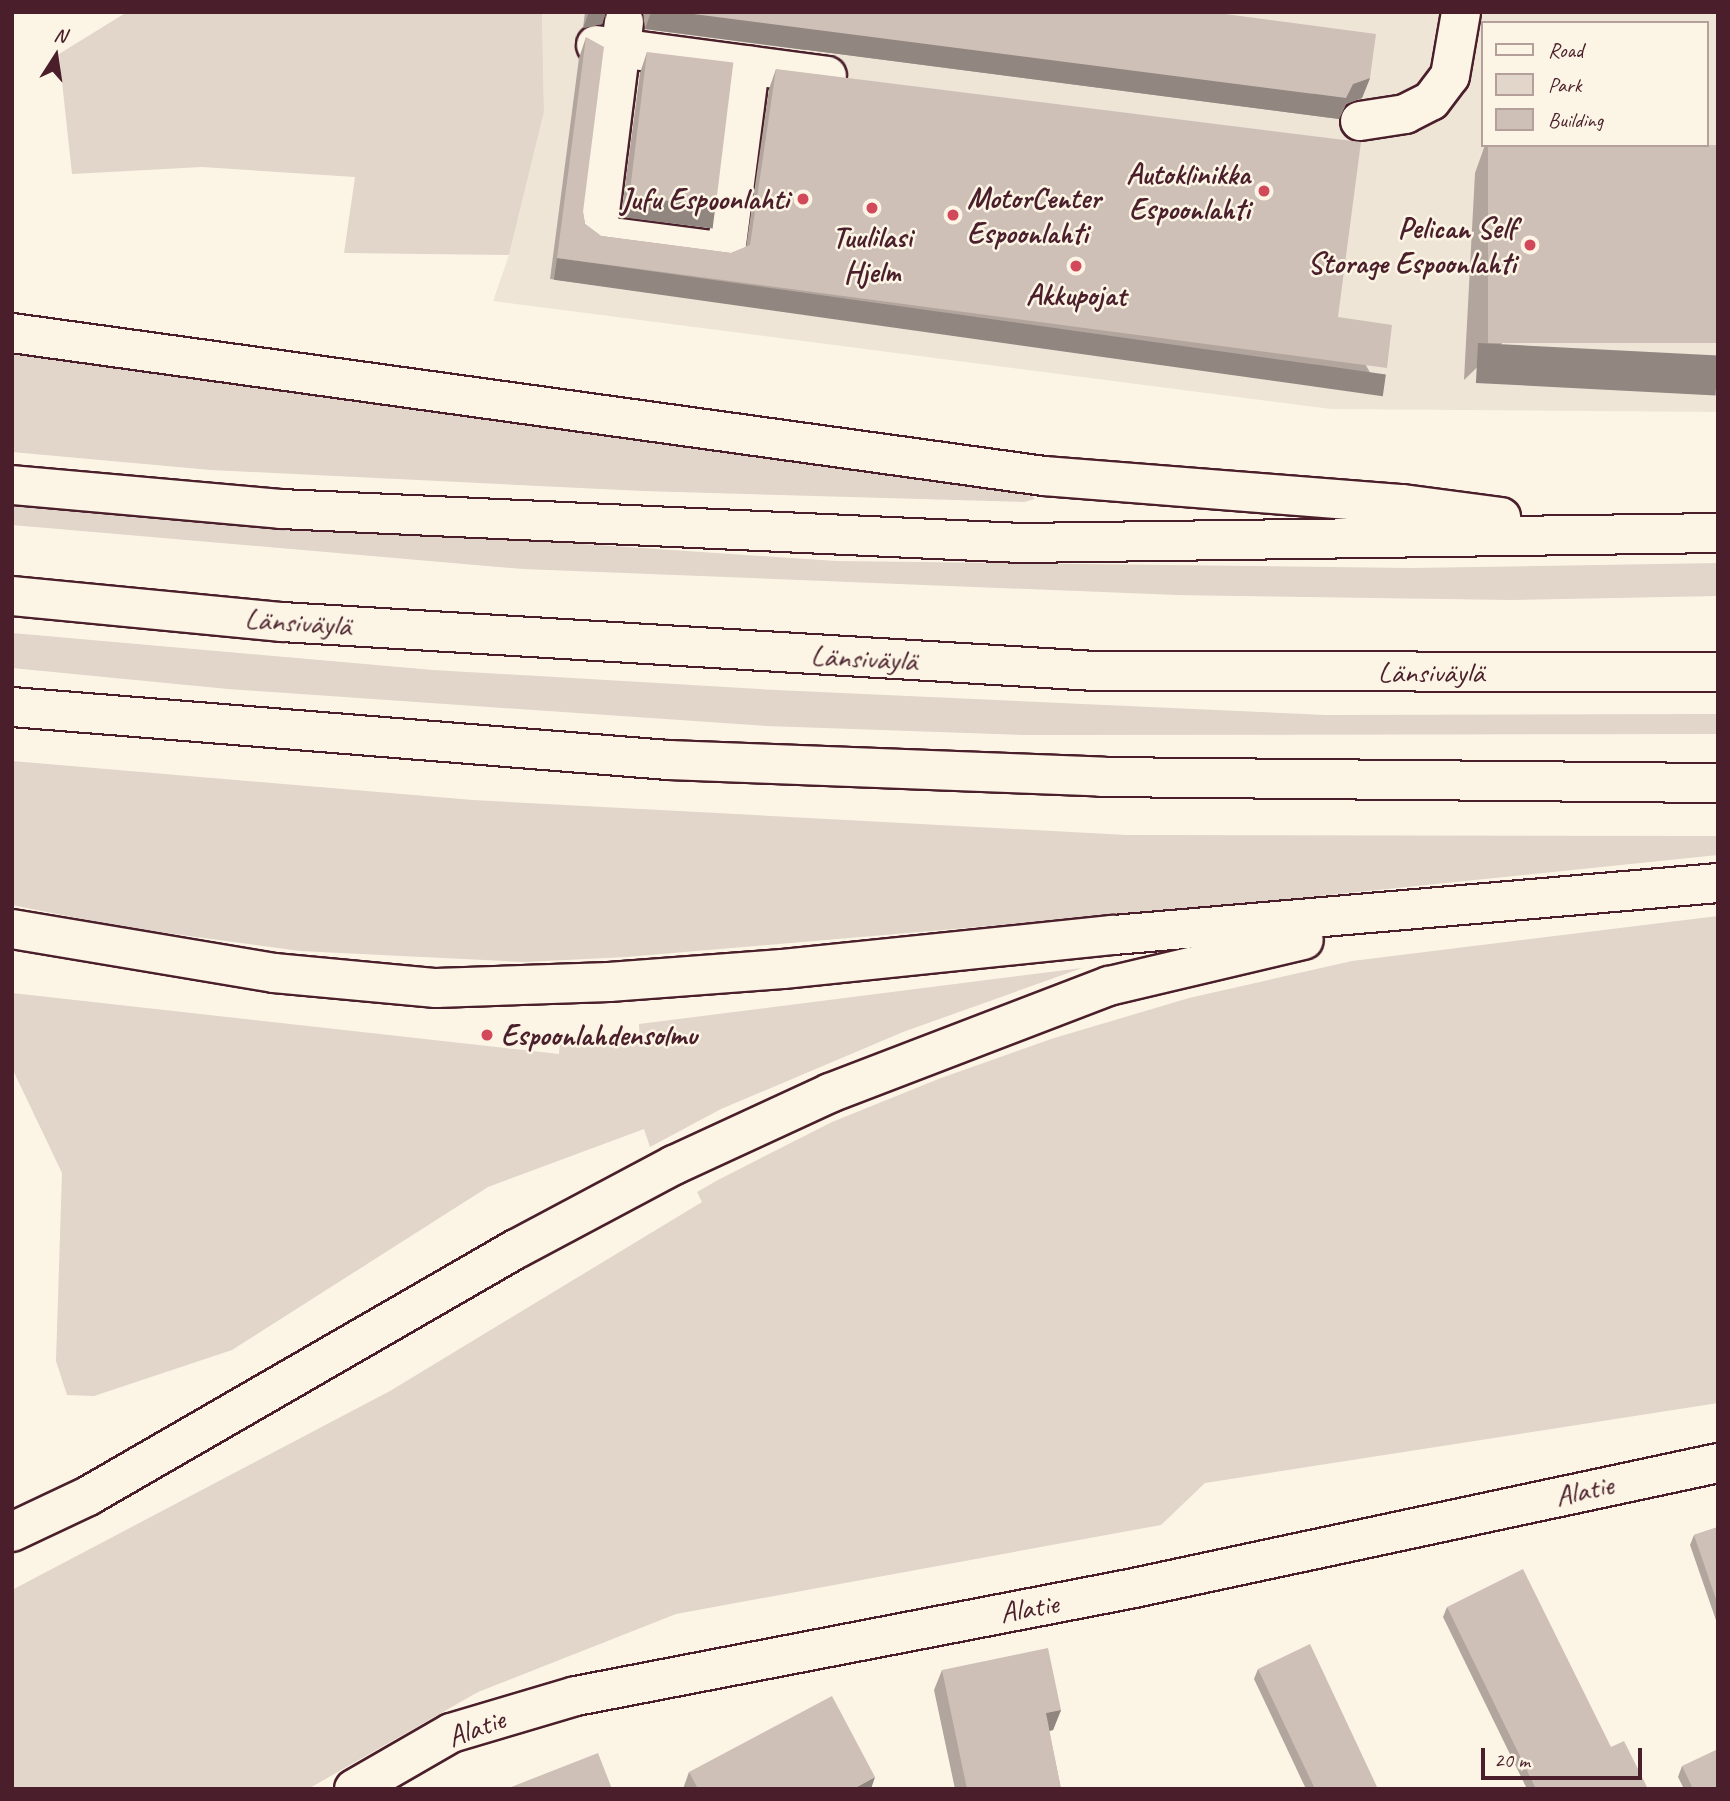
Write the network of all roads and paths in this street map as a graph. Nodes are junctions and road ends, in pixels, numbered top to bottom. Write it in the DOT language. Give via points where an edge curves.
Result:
graph roads {
  1 [pos="1461,12"];
  2 [pos="750,66"];
  3 [pos="859,80"];
  4 [pos="1347,134"];
  5 [pos="12,333"];
  6 [pos="12,485"];
  7 [pos="1718,533"];
  8 [pos="1635,534"];
  9 [pos="12,596"];
  10 [pos="1718,672"];
  11 [pos="12,707"];
  12 [pos="1718,783"];
  13 [pos="1718,883"];
  14 [pos="1450,909"];
  15 [pos="12,929"];
  16 [pos="1718,1462"];
  17 [pos="12,1532"];
  18 [pos="354,1789"];
  1 -- 4 [label="main road" via="1450,76 1431,101"];
  2 -- 2 [label="main road" via="726,252 597,234 614,39"];
  2 -- 3 [label="main road"];
  5 -- 8 [label="main road" via="1044,476 1403,504"];
  6 -- 8 [label="main road" via="281,509 1021,543"];
  7 -- 8 [label="main road"];
  9 -- 10 [label="main road, Länsiväylä" via="282,622 1094,671"];
  11 -- 12 [label="main road" via="668,760 1101,777"];
  13 -- 14 [label="main road"];
  14 -- 15 [label="main road" via="1114,935 756,971 436,988 274,973"];
  14 -- 17 [label="main road" via="1109,986 830,1093 674,1165 516,1249 88,1496"];
  16 -- 18 [label="main road, Alatie" via="1134,1588 576,1696 451,1733"];
}
